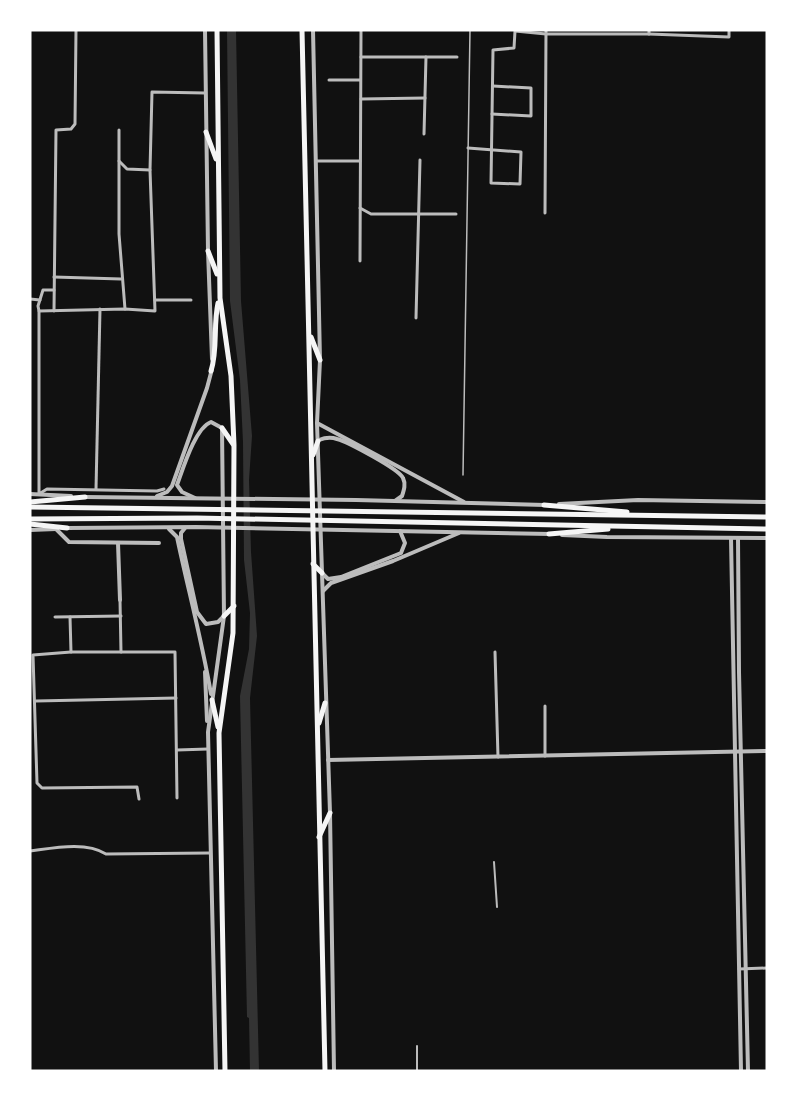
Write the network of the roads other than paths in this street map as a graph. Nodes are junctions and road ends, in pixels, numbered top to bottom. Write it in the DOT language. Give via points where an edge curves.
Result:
graph roads {
  1 [pos="76,30"];
  2 [pos="205,30"];
  3 [pos="217,30"];
  4 [pos="302,30"];
  5 [pos="313,30"];
  6 [pos="361,30"];
  7 [pos="470,30"];
  8 [pos="729,30"];
  9 [pos="546,32"];
  10 [pos="580,32"];
  11 [pos="649,32"];
  12 [pos="361,57"];
  13 [pos="426,57"];
  14 [pos="457,57"];
  15 [pos="329,80"];
  16 [pos="361,80"];
  17 [pos="492,86"];
  18 [pos="205,93"];
  19 [pos="425,98"];
  20 [pos="361,99"];
  21 [pos="492,114"];
  22 [pos="119,130"];
  23 [pos="206,132"];
  24 [pos="424,134"];
  25 [pos="468,148"];
  26 [pos="491,149"];
  27 [pos="420,160"];
  28 [pos="119,161"];
  29 [pos="316,161"];
  30 [pos="360,161"];
  31 [pos="217,162"];
  32 [pos="150,170"];
  33 [pos="360,207"];
  34 [pos="545,213"];
  35 [pos="419,214"];
  36 [pos="456,214"];
  37 [pos="208,251"];
  38 [pos="360,261"];
  39 [pos="54,278"];
  40 [pos="122,279"];
  41 [pos="219,280"];
  42 [pos="54,290"];
  43 [pos="219,298"];
  44 [pos="30,299"];
  45 [pos="39,300"];
  46 [pos="154,300"];
  47 [pos="191,300"];
  48 [pos="99,309"];
  49 [pos="124,309"];
  50 [pos="39,311"];
  51 [pos="54,311"];
  52 [pos="416,318"];
  53 [pos="309,333"];
  54 [pos="320,360"];
  55 [pos="212,371"];
  56 [pos="311,411"];
  57 [pos="317,423"];
  58 [pos="222,428"];
  59 [pos="318,441"];
  60 [pos="234,445"];
  61 [pos="311,460"];
  62 [pos="463,475"];
  63 [pos="96,489"];
  64 [pos="164,489"];
  65 [pos="30,494"];
  66 [pos="39,494"];
  67 [pos="86,497"];
  68 [pos="153,498"];
  69 [pos="195,498"];
  70 [pos="394,501"];
  71 [pos="464,502"];
  72 [pos="767,502"];
  73 [pos="30,504"];
  74 [pos="544,505"];
  75 [pos="676,516"];
  76 [pos="767,517"];
  77 [pos="30,519"];
  78 [pos="30,524"];
  79 [pos="634,527"];
  80 [pos="67,528"];
  81 [pos="169,528"];
  82 [pos="185,528"];
  83 [pos="56,529"];
  84 [pos="767,529"];
  85 [pos="30,530"];
  86 [pos="400,531"];
  87 [pos="462,532"];
  88 [pos="549,534"];
  89 [pos="731,538"];
  90 [pos="738,538"];
  91 [pos="767,538"];
  92 [pos="118,543"];
  93 [pos="159,543"];
  94 [pos="313,564"];
  95 [pos="322,573"];
  96 [pos="323,592"];
  97 [pos="120,600"];
  98 [pos="234,606"];
  99 [pos="121,616"];
  100 [pos="224,616"];
  101 [pos="55,617"];
  102 [pos="70,617"];
  103 [pos="71,652"];
  104 [pos="121,652"];
  105 [pos="495,652"];
  106 [pos="32,655"];
  107 [pos="205,656"];
  108 [pos="176,698"];
  109 [pos="212,700"];
  110 [pos="36,701"];
  111 [pos="326,703"];
  112 [pos="544,706"];
  113 [pos="317,727"];
  114 [pos="208,732"];
  115 [pos="219,733"];
  116 [pos="208,749"];
  117 [pos="176,750"];
  118 [pos="767,751"];
  119 [pos="735,752"];
  120 [pos="741,752"];
  121 [pos="544,756"];
  122 [pos="498,757"];
  123 [pos="328,760"];
  124 [pos="177,798"];
  125 [pos="139,799"];
  126 [pos="330,813"];
  127 [pos="319,838"];
  128 [pos="30,851"];
  129 [pos="209,853"];
  130 [pos="494,862"];
  131 [pos="497,907"];
  132 [pos="767,968"];
  133 [pos="739,969"];
  134 [pos="745,969"];
  135 [pos="417,1046"];
  136 [pos="216,1071"];
  137 [pos="225,1071"];
  138 [pos="325,1071"];
  139 [pos="334,1071"];
  140 [pos="417,1071"];
  141 [pos="741,1071"];
  142 [pos="748,1071"];
  1 -- 39 [label="street" via="75,124 71,129 56,130"];
  2 -- 18 [label="street"];
  3 -- 31 [label="highway"];
  4 -- 53 [label="highway"];
  5 -- 29 [label="street"];
  6 -- 12 [label="street"];
  7 -- 25 [label="lane"];
  8 -- 11 [label="street" via="729,37"];
  9 -- 10 [label="street"];
  9 -- 17 [label="street" via="515,31 514,48 493,50"];
  9 -- 34 [label="street"];
  10 -- 11 [label="street"];
  12 -- 13 [label="street"];
  12 -- 16 [label="street"];
  13 -- 14 [label="street"];
  13 -- 19 [label="street"];
  15 -- 16 [label="street"];
  16 -- 20 [label="street"];
  17 -- 21 [label="street"];
  17 -- 21 [label="street" via="531,88 531,116"];
  18 -- 23 [label="street"];
  18 -- 32 [label="street" via="152,92"];
  19 -- 20 [label="street"];
  19 -- 24 [label="street"];
  20 -- 30 [label="street"];
  21 -- 26 [label="street"];
  22 -- 28 [label="street"];
  23 -- 31 [label="highway"];
  23 -- 37 [label="street"];
  25 -- 26 [label="street"];
  25 -- 62 [label="lane"];
  26 -- 26 [label="street" via="491,183 520,184 520,152"];
  27 -- 35 [label="street"];
  28 -- 32 [label="street" via="127,169"];
  28 -- 40 [label="street"];
  29 -- 30 [label="street"];
  29 -- 54 [label="street"];
  30 -- 33 [label="street"];
  31 -- 41 [label="highway"];
  32 -- 46 [label="street"];
  33 -- 35 [label="street" via="372,214"];
  33 -- 38 [label="street"];
  35 -- 36 [label="street"];
  35 -- 52 [label="street"];
  37 -- 41 [label="highway"];
  37 -- 55 [label="street"];
  39 -- 40 [label="street"];
  39 -- 42 [label="street"];
  40 -- 49 [label="street"];
  41 -- 43 [label="highway"];
  42 -- 45 [label="street" via="43,290"];
  42 -- 51 [label="street"];
  43 -- 55 [label="highway"];
  43 -- 60 [label="highway" via="231,376"];
  44 -- 45 [label="street"];
  45 -- 50 [label="street"];
  46 -- 47 [label="street"];
  46 -- 49 [label="street" via="155,311"];
  48 -- 49 [label="street"];
  48 -- 51 [label="street"];
  48 -- 63 [label="street"];
  50 -- 51 [label="street"];
  50 -- 66 [label="street"];
  53 -- 54 [label="highway"];
  53 -- 56 [label="highway"];
  54 -- 57 [label="street"];
  55 -- 68 [label="street" via="172,486"];
  56 -- 57 [label="highway"];
  56 -- 61 [label="highway"];
  57 -- 59 [label="street"];
  57 -- 71 [label="street"];
  58 -- 60 [label="highway"];
  58 -- 69 [label="street" via="211,422 198,433 180,477 179,490"];
  58 -- 100 [label="street"];
  59 -- 61 [label="highway"];
  59 -- 70 [label="street" via="337,439 396,469 405,486 402,496"];
  59 -- 95 [label="street"];
  60 -- 98 [label="highway"];
  61 -- 94 [label="highway"];
  63 -- 64 [label="street"];
  63 -- 66 [label="street" via="47,489"];
  65 -- 66 [label="street"];
  66 -- 67 [label="street"];
  67 -- 68 [label="street"];
  67 -- 73 [label="highway"];
  68 -- 69 [label="street"];
  69 -- 70 [label="street"];
  70 -- 71 [label="street"];
  71 -- 74 [label="street"];
  72 -- 74 [label="street" via="597,501"];
  73 -- 75 [label="highway"];
  74 -- 75 [label="highway"];
  75 -- 76 [label="highway"];
  77 -- 79 [label="highway" via="355,520"];
  78 -- 80 [label="highway"];
  79 -- 84 [label="highway"];
  79 -- 88 [label="highway"];
  80 -- 81 [label="street"];
  80 -- 83 [label="street"];
  81 -- 82 [label="street"];
  81 -- 107 [label="street" via="177,537"];
  82 -- 86 [label="street"];
  82 -- 100 [label="street" via="181,539 197,612 206,624 218,622"];
  83 -- 85 [label="street"];
  83 -- 92 [label="street" via="69,542"];
  86 -- 87 [label="street"];
  86 -- 95 [label="street" via="405,543 401,554 341,577 328,579"];
  87 -- 88 [label="street"];
  87 -- 96 [label="street" via="331,583"];
  88 -- 89 [label="street"];
  89 -- 90 [label="street"];
  89 -- 119 [label="street"];
  90 -- 91 [label="street"];
  90 -- 120 [label="street"];
  92 -- 93 [label="street"];
  92 -- 97 [label="street"];
  94 -- 95 [label="highway"];
  94 -- 113 [label="highway"];
  95 -- 96 [label="street"];
  96 -- 111 [label="street"];
  97 -- 99 [label="street"];
  98 -- 100 [label="highway"];
  98 -- 115 [label="highway"];
  99 -- 102 [label="street"];
  99 -- 104 [label="street"];
  100 -- 109 [label="street"];
  101 -- 102 [label="street"];
  102 -- 103 [label="street"];
  103 -- 104 [label="street"];
  103 -- 106 [label="street"];
  104 -- 108 [label="street" via="175,652"];
  105 -- 122 [label="street"];
  106 -- 110 [label="street"];
  107 -- 109 [label="street"];
  107 -- 114 [label="street"];
  108 -- 110 [label="street"];
  108 -- 117 [label="street"];
  109 -- 114 [label="street"];
  109 -- 115 [label="highway"];
  110 -- 125 [label="street" via="37,783 42,788 136,787"];
  111 -- 113 [label="highway"];
  111 -- 123 [label="street"];
  112 -- 121 [label="street"];
  113 -- 127 [label="highway"];
  114 -- 116 [label="street"];
  115 -- 137 [label="highway"];
  116 -- 117 [label="street"];
  116 -- 129 [label="street"];
  117 -- 124 [label="street"];
  118 -- 120 [label="street"];
  119 -- 120 [label="street"];
  119 -- 121 [label="street"];
  119 -- 133 [label="street"];
  120 -- 134 [label="street"];
  121 -- 122 [label="street"];
  122 -- 123 [label="street"];
  123 -- 126 [label="street"];
  126 -- 127 [label="highway"];
  126 -- 139 [label="street"];
  127 -- 138 [label="highway"];
  128 -- 129 [label="street" via="75,847 97,848 106,854"];
  129 -- 136 [label="street"];
  130 -- 131 [label="street"];
  132 -- 134 [label="street"];
  133 -- 134 [label="street"];
  133 -- 141 [label="street"];
  134 -- 142 [label="street"];
  135 -- 140 [label="street"];
}
